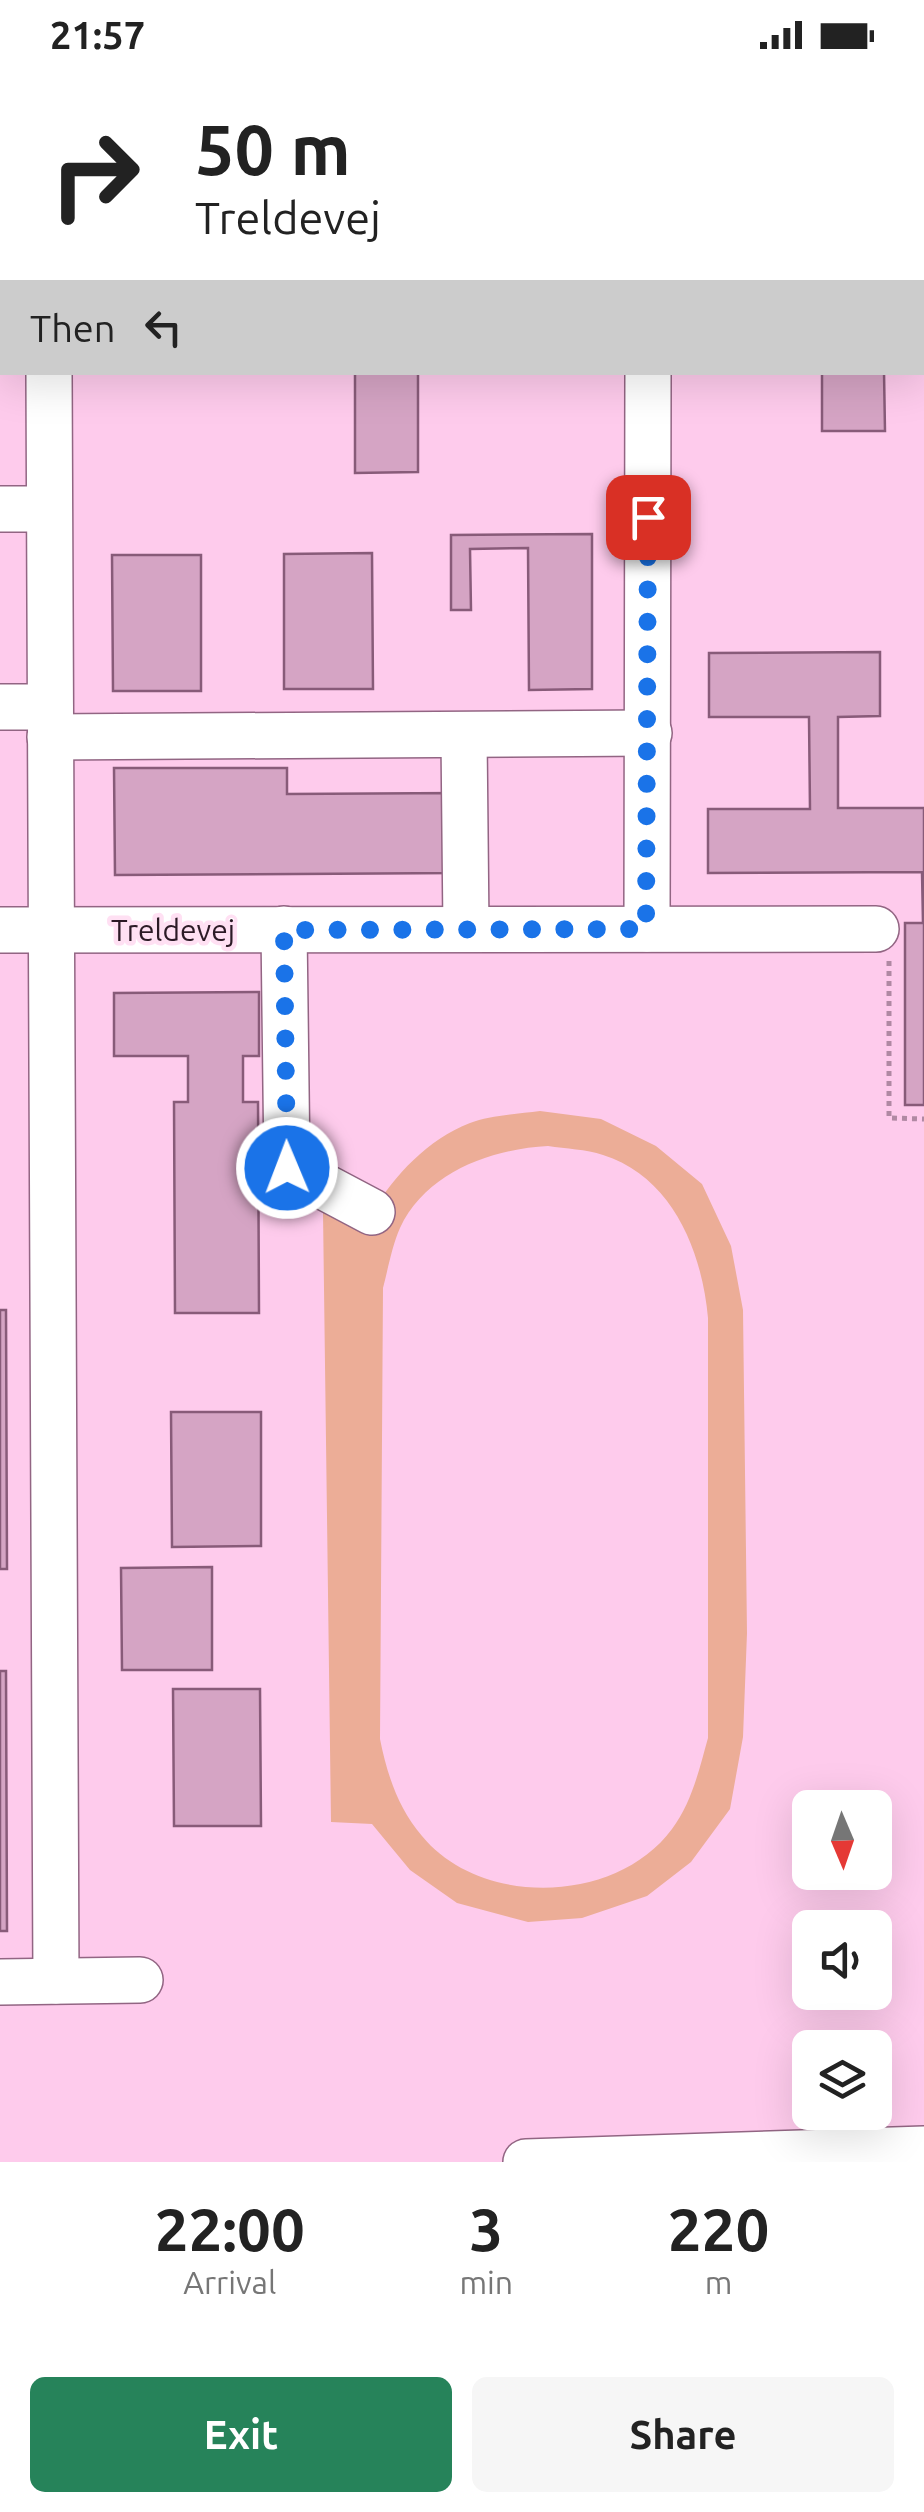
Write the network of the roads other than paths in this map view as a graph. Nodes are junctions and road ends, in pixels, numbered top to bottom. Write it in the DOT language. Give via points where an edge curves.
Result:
graph roads {
  1 [pos="49,375"];
  2 [pos="648,375"];
  3 [pos="0,509"];
  4 [pos="50,509"];
  5 [pos="0,707"];
  6 [pos="50,722"];
  7 [pos="648,733"];
  8 [pos="464,736"];
  9 [pos="876,928"];
  10 [pos="466,929"];
  11 [pos="646,929"];
  12 [pos="0,930"];
  13 [pos="49,930"];
  14 [pos="284,930"];
  15 [pos="372,1212"];
  16 [pos="140,1980"];
  17 [pos="56,1981"];
  18 [pos="0,1982"];
  19 [pos="924,2149"];
  20 [pos="526,2162"];
  1 -- 4 [label="street"];
  2 -- 7 [label="street"];
  3 -- 4 [label="street"];
  4 -- 6 [label="street"];
  5 -- 6 [label="street"];
  6 -- 8 [label="street"];
  6 -- 13 [label="street"];
  7 -- 8 [label="street"];
  7 -- 11 [label="street"];
  8 -- 10 [label="street"];
  9 -- 11 [label="street, Treldevej"];
  10 -- 11 [label="street, Treldevej"];
  10 -- 14 [label="street, Treldevej"];
  12 -- 13 [label="street, Treldevej"];
  13 -- 14 [label="street, Treldevej"];
  13 -- 17 [label="street"];
  14 -- 15 [label="street" via="287,1168"];
  16 -- 17 [label="street"];
  17 -- 18 [label="street"];
  19 -- 20 [label="street"];
}
